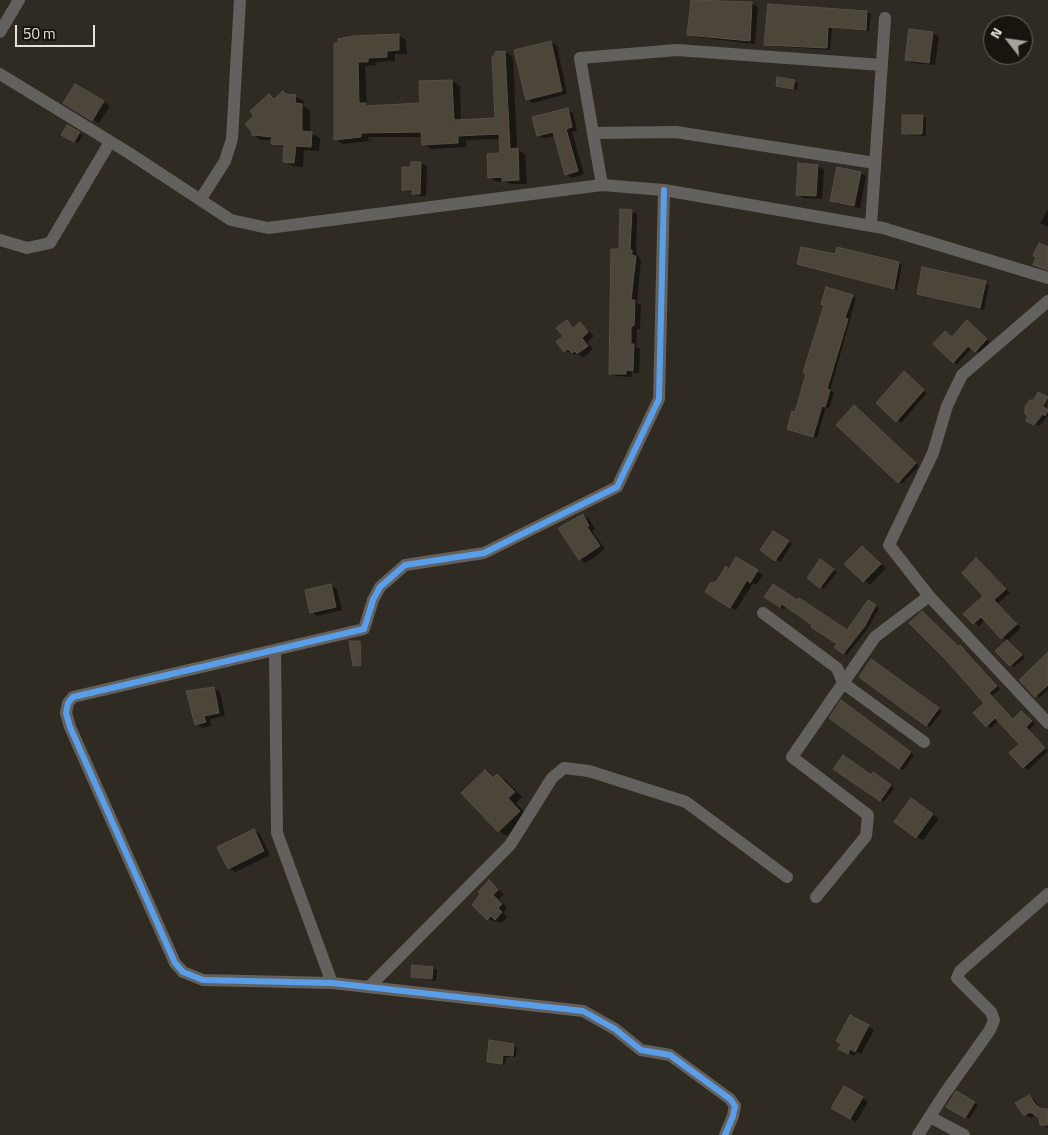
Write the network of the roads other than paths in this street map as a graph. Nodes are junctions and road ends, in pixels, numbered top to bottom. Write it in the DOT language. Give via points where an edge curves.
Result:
graph roads {
  1 [pos="19,0"];
  2 [pos="240,0"];
  3 [pos="885,18"];
  4 [pos="0,32"];
  5 [pos="882,65"];
  6 [pos="0,74"];
  7 [pos="593,133"];
  8 [pos="110,142"];
  9 [pos="875,164"];
  10 [pos="602,185"];
  11 [pos="664,190"];
  12 [pos="200,200"];
  13 [pos="871,225"];
  14 [pos="0,240"];
  15 [pos="1048,278"];
  16 [pos="1048,302"];
  17 [pos="929,596"];
  18 [pos="763,613"];
  19 [pos="275,650"];
  20 [pos="844,682"];
  21 [pos="1048,723"];
  22 [pos="924,742"];
  23 [pos="787,878"];
  24 [pos="1048,894"];
  25 [pos="816,897"];
  26 [pos="332,983"];
  27 [pos="369,987"];
  28 [pos="930,1116"];
  29 [pos="725,1135"];
  30 [pos="918,1135"];
  31 [pos="964,1135"];
  1 -- 4 [label="street"];
  2 -- 12 [label="street" via="232,140 225,161"];
  3 -- 5 [label="street"];
  5 -- 7 [label="street" via="678,50 580,58"];
  5 -- 9 [label="street"];
  6 -- 8 [label="street"];
  7 -- 9 [label="street" via="676,132"];
  7 -- 10 [label="street"];
  8 -- 12 [label="street"];
  8 -- 14 [label="street" via="50,243 27,248"];
  9 -- 13 [label="street"];
  10 -- 11 [label="street"];
  10 -- 12 [label="street" via="268,228 231,220"];
  11 -- 13 [label="street"];
  11 -- 19 [label="street" via="659,399 617,487 484,553 405,565 380,587 364,629"];
  13 -- 15 [label="street"];
  16 -- 17 [label="street" via="962,375 947,406 933,454 889,545"];
  17 -- 20 [label="street" via="875,637"];
  17 -- 21 [label="street"];
  18 -- 20 [label="street" via="837,668"];
  19 -- 26 [label="street" via="277,833"];
  19 -- 26 [label="street" via="73,698 66,713 175,963 182,972 203,980"];
  20 -- 22 [label="street"];
  20 -- 25 [label="street" via="792,757 868,815 866,836"];
  23 -- 27 [label="street" via="686,802 589,771 564,768 552,778 510,845"];
  24 -- 28 [label="street" via="960,972 957,978 991,1012 994,1020"];
  26 -- 27 [label="street"];
  27 -- 29 [label="street" via="583,1011 615,1029 641,1050 670,1055 730,1098 734,1111"];
  28 -- 30 [label="street"];
  28 -- 31 [label="street"];
}
